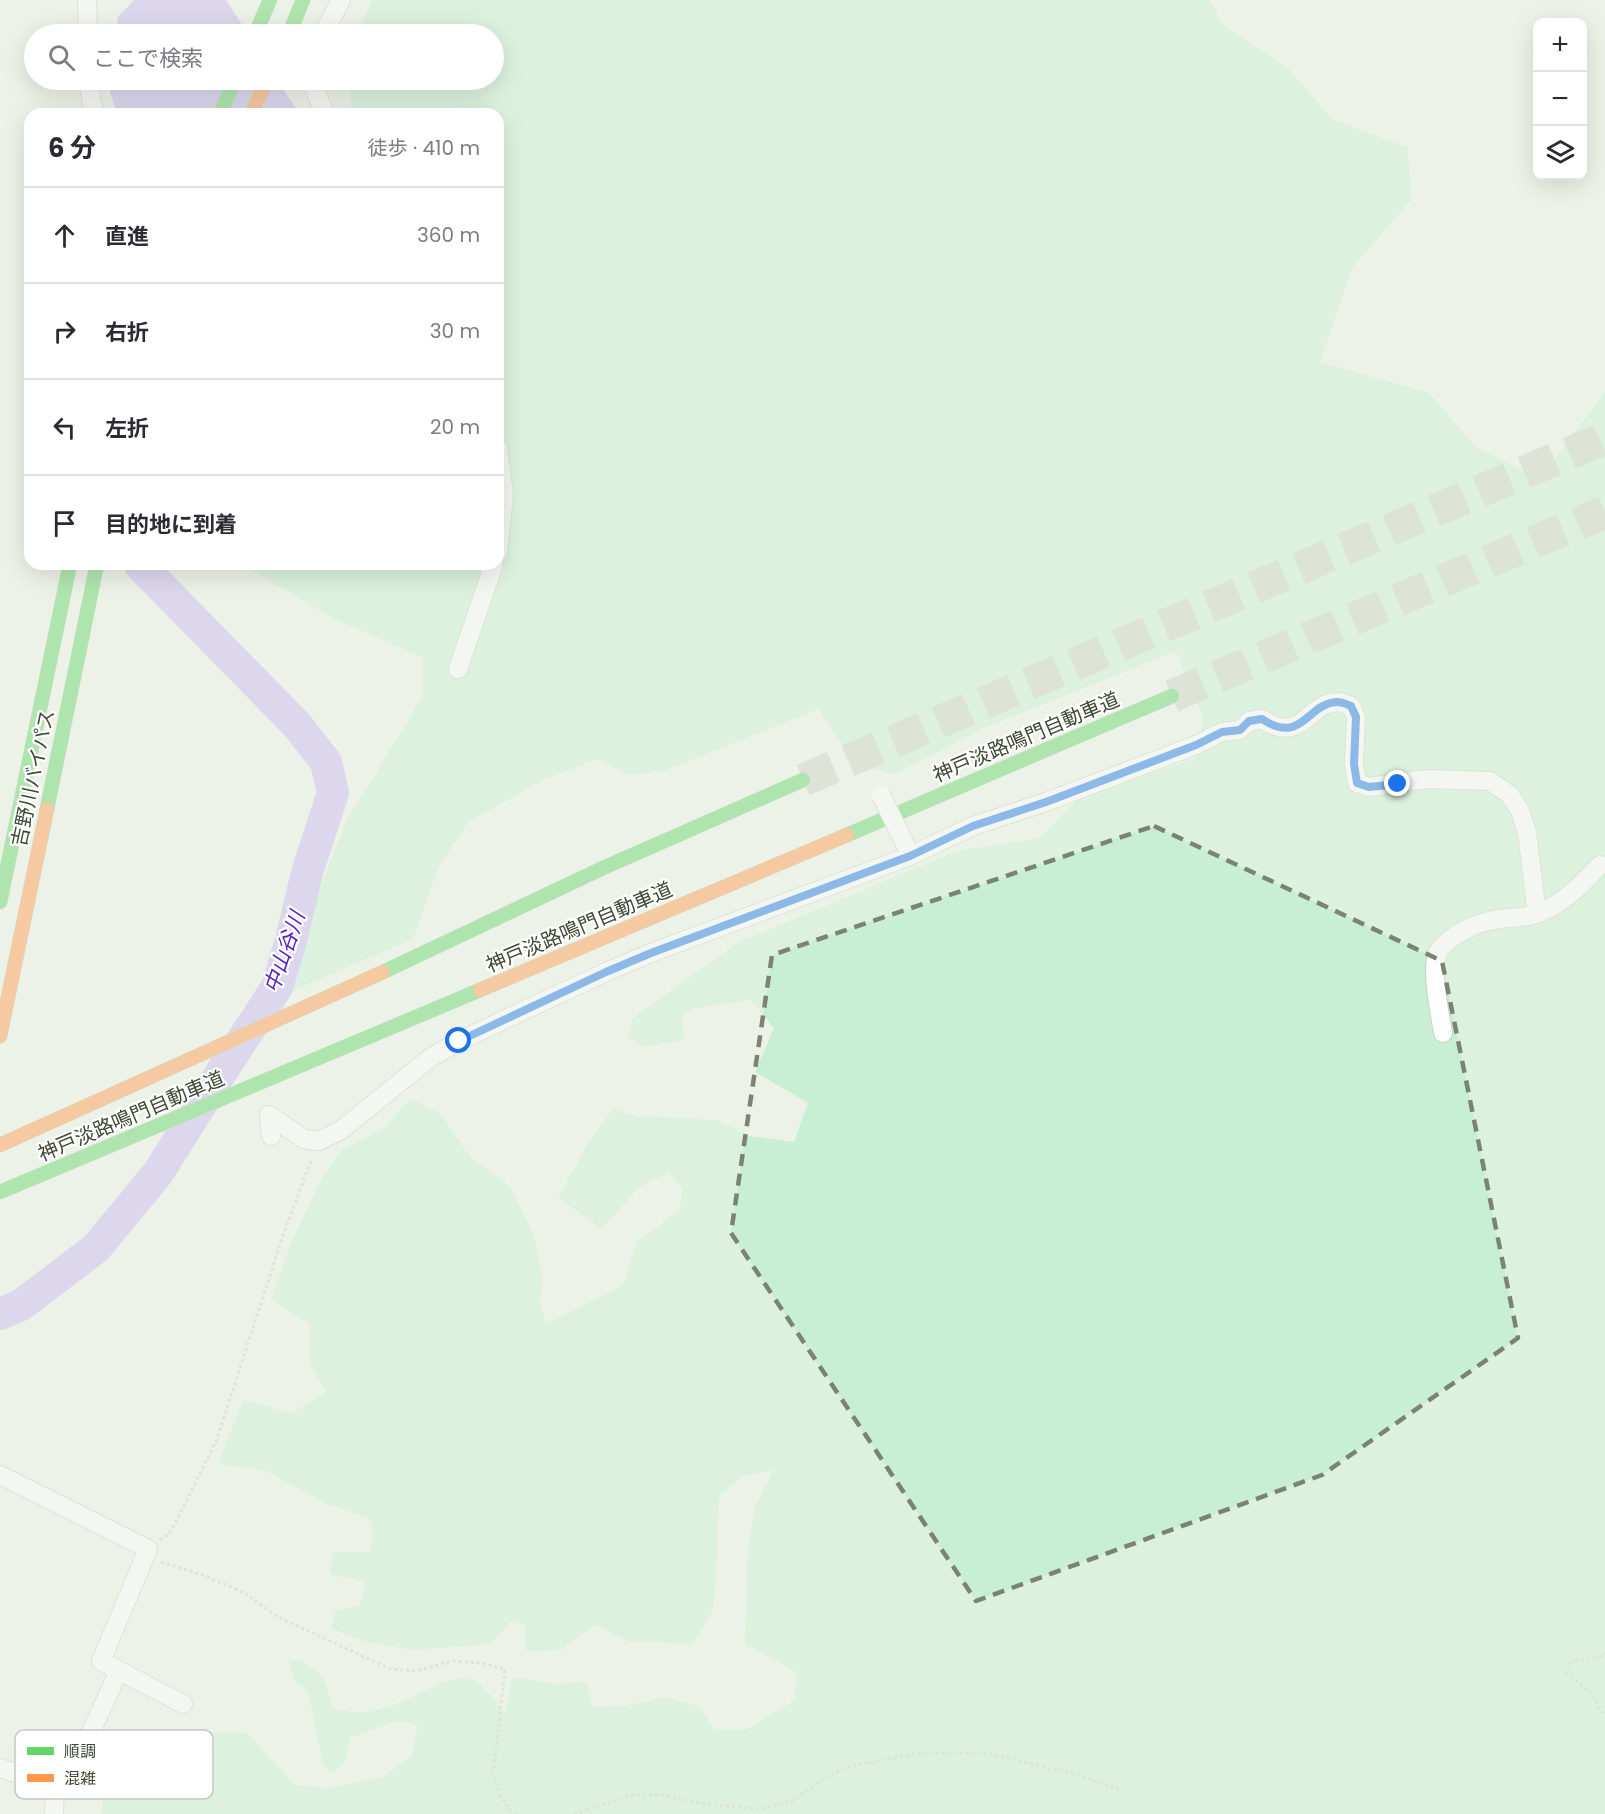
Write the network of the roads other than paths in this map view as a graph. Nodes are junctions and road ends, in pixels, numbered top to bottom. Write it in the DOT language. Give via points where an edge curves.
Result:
graph roads {
  1 [pos="87,0"];
  2 [pos="270,0"];
  3 [pos="303,0"];
  4 [pos="341,0"];
  5 [pos="88,24"];
  6 [pos="259,24"];
  7 [pos="293,24"];
  8 [pos="328,24"];
  9 [pos="90,90"];
  10 [pos="231,90"];
  11 [pos="262,90"];
  12 [pos="315,90"];
  13 [pos="93,108"];
  14 [pos="223,108"];
  15 [pos="254,108"];
  16 [pos="323,108"];
  17 [pos="69,570"];
  18 [pos="97,570"];
  19 [pos="492,570"];
  20 [pos="458,669"];
  21 [pos="1172,696"];
  22 [pos="803,780"];
  23 [pos="881,795"];
  24 [pos="909,852"];
  25 [pos="1600,865"];
  26 [pos="0,902"];
  27 [pos="1537,914"];
  28 [pos="1443,1033"];
  29 [pos="0,1036"];
  30 [pos="271,1136"];
  31 [pos="0,1145"];
  32 [pos="0,1192"];
  33 [pos="0,1475"];
  34 [pos="119,1671"];
  35 [pos="183,1704"];
  36 [pos="92,1730"];
  37 [pos="0,1768"];
  38 [pos="15,1773"];
  39 [pos="55,1799"];
  40 [pos="54,1814"];
  1 -- 5 [label="street"];
  2 -- 6 [label="highway"];
  3 -- 7 [label="highway"];
  4 -- 8 [label="street"];
  9 -- 13 [label="street"];
  10 -- 14 [label="highway"];
  11 -- 15 [label="highway"];
  12 -- 16 [label="street"];
  17 -- 26 [label="highway, 吉野川バイパス"];
  18 -- 29 [label="highway, 吉野川バイパス"];
  19 -- 20 [label="street"];
  21 -- 32 [label="highway, 神戸淡路鳴門自動車道"];
  22 -- 31 [label="highway, 神戸淡路鳴門自動車道"];
  23 -- 24 [label="street, bridge"];
  24 -- 27 [label="street" via="1222,732 1240,730 1249,721 1262,719 1272,726 1287,727 1301,724 1326,704 1339,702 1351,706 1356,717 1357,783 1369,787 1426,779 1490,781 1510,795 1527,832"];
  24 -- 30 [label="street" via="651,953 459,1041 430,1058 341,1130 319,1141 304,1139 269,1115"];
  25 -- 27 [label="street" via="1569,896"];
  27 -- 28 [label="street" via="1487,921 1446,941 1437,956 1435,975"];
  33 -- 34 [label="street" via="148,1549 101,1661"];
  34 -- 35 [label="street"];
  34 -- 36 [label="street"];
  37 -- 38 [label="street"];
  39 -- 40 [label="street"];
}
